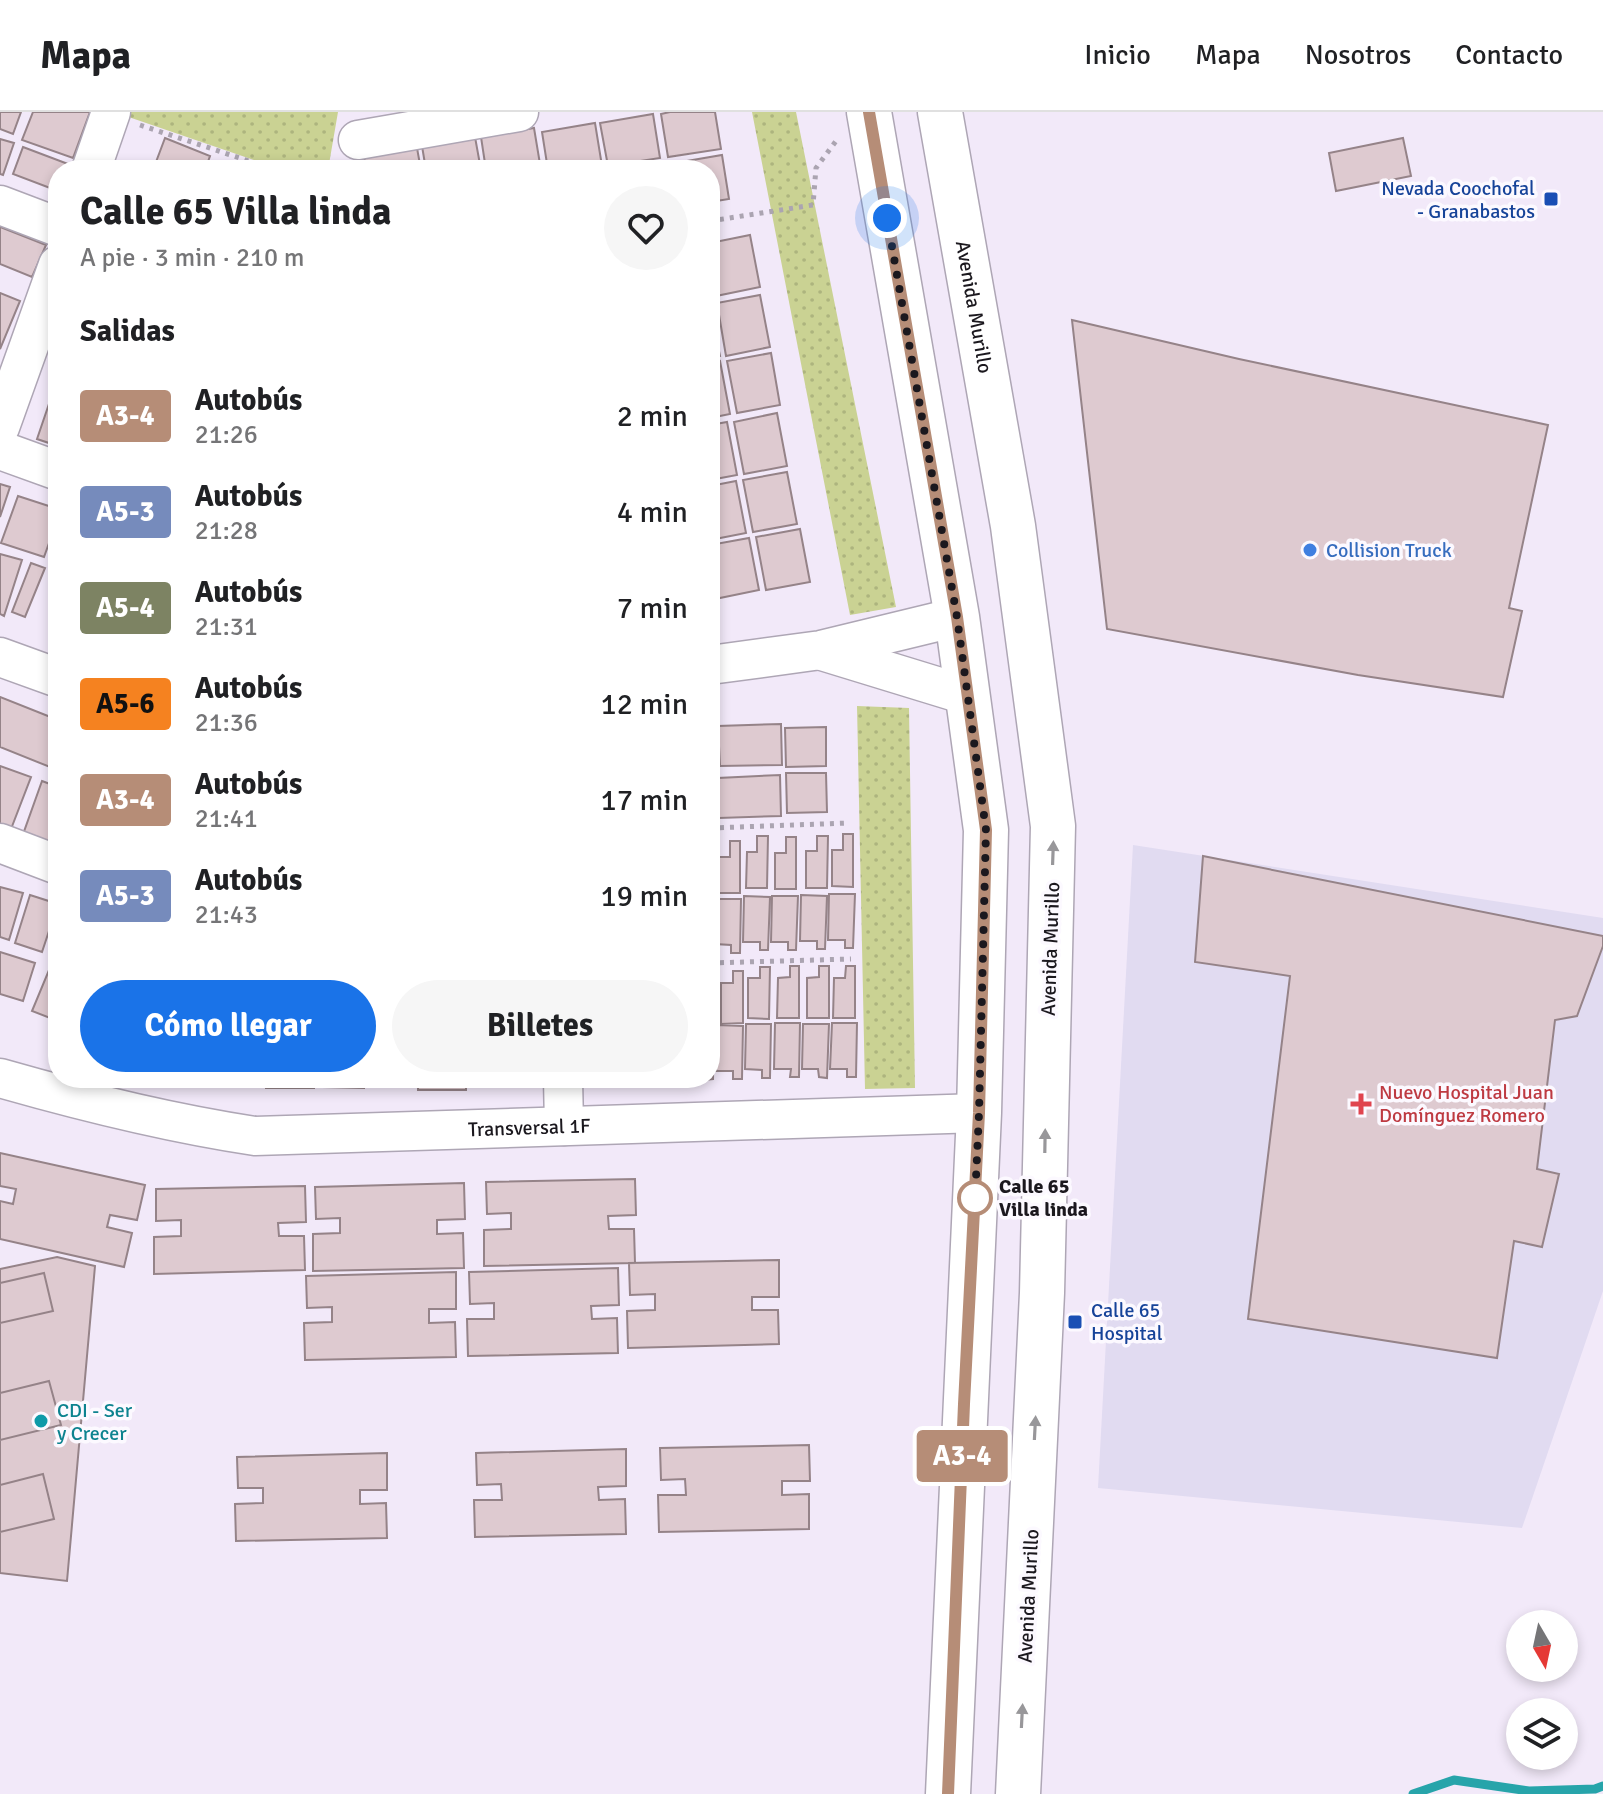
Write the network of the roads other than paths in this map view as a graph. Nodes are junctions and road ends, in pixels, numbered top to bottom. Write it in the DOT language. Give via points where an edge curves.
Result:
graph roads {
  1 [pos="519,112"];
  2 [pos="940,112"];
  3 [pos="110,114"];
  4 [pos="870,119"];
  5 [pos="357,141"];
  6 [pos="94,160"];
  7 [pos="0,205"];
  8 [pos="48,223"];
  9 [pos="48,293"];
  10 [pos="0,427"];
  11 [pos="0,450"];
  12 [pos="48,467"];
  13 [pos="957,617"];
  14 [pos="821,650"];
  15 [pos="0,657"];
  16 [pos="720,664"];
  17 [pos="48,674"];
  18 [pos="969,696"];
  19 [pos="0,843"];
  20 [pos="48,861"];
  21 [pos="0,1078"];
  22 [pos="48,1085"];
  23 [pos="563,1088"];
  24 [pos="87,1090"];
  25 [pos="979,1113"];
  26 [pos="564,1126"];
  27 [pos="948,1794"];
  28 [pos="1018,1794"];
  1 -- 5 [label="street"];
  28 -- 2 [label="main road, Avenida Murillo, one-way" via="1042,1293 1053,826 1013,526"];
  3 -- 6 [label="street"];
  4 -- 13 [label="main road"];
  7 -- 8 [label="street"];
  9 -- 10 [label="street"];
  11 -- 12 [label="street"];
  13 -- 14 [label="street"];
  13 -- 18 [label="main road"];
  14 -- 16 [label="street"];
  14 -- 18 [label="street"];
  15 -- 17 [label="street"];
  18 -- 25 [label="main road" via="986,830"];
  19 -- 20 [label="street"];
  21 -- 22 [label="street, Transversal 1F"];
  23 -- 26 [label="street"];
  24 -- 26 [label="street, Transversal 1F" via="205,1129 255,1136"];
  25 -- 26 [label="street, Transversal 1F"];
  25 -- 27 [label="main road"];
}
